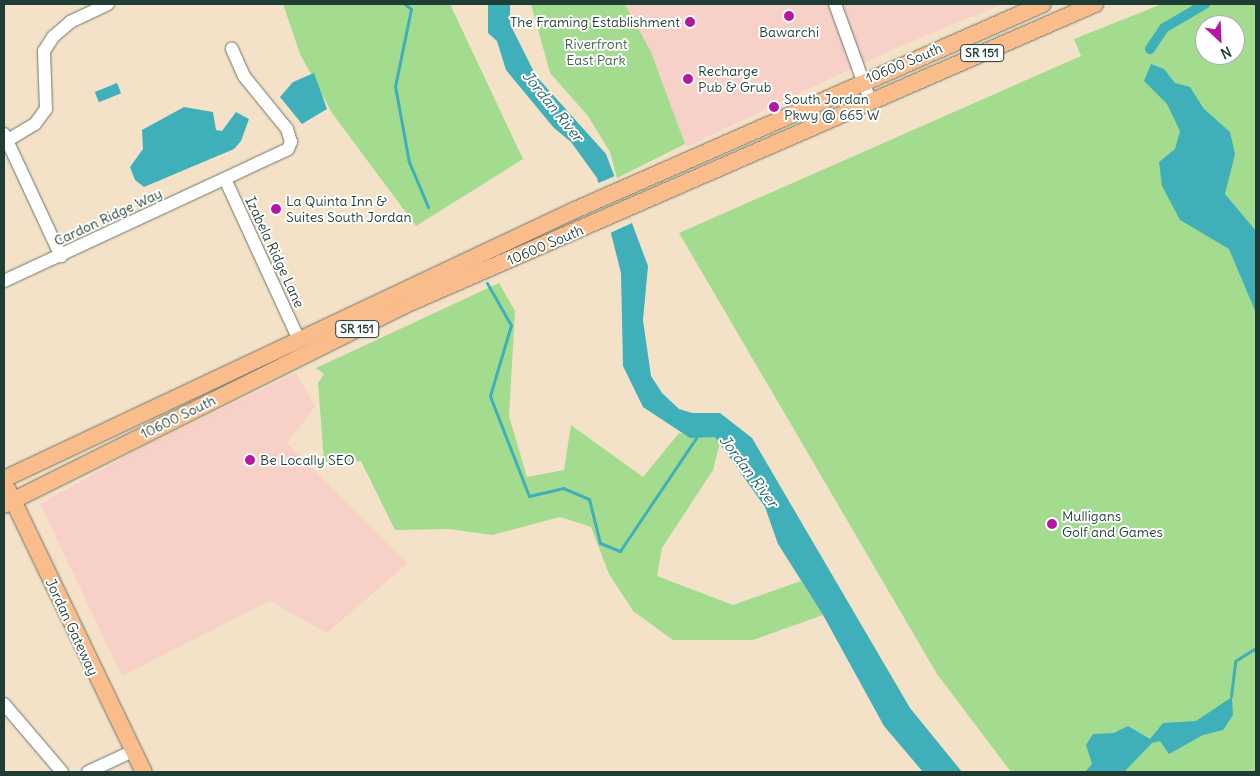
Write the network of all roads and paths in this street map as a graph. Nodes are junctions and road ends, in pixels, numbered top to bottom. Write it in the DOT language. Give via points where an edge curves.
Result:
graph roads {
  1 [pos="108,4"];
  2 [pos="835,4"];
  3 [pos="1043,4"];
  4 [pos="1095,4"];
  5 [pos="232,50"];
  6 [pos="862,81"];
  7 [pos="871,103"];
  8 [pos="6,137"];
  9 [pos="225,180"];
  10 [pos="60,256"];
  11 [pos="4,281"];
  12 [pos="298,338"];
  13 [pos="4,480"];
  14 [pos="8,502"];
  15 [pos="4,704"];
  16 [pos="133,751"];
  17 [pos="62,772"];
  18 [pos="88,772"];
  19 [pos="144,772"];
  1 -- 8 [label="street" via="70,22 53,37 44,51 46,108 35,124"];
  2 -- 6 [label="street"];
  3 -- 6 [label="main road, 10600 South / SR 151"];
  4 -- 7 [label="main road, 10600 South / SR 151"];
  5 -- 9 [label="street, Cardon Ridge Way" via="244,76 287,129 292,142 288,149"];
  6 -- 7 [label="street"];
  6 -- 12 [label="main road, 10600 South / SR 151"];
  7 -- 14 [label="main road, 10600 South / SR 151" via="405,305"];
  8 -- 10 [label="street"];
  9 -- 10 [label="street, Cardon Ridge Way"];
  9 -- 12 [label="street, Izabela Ridge Lane"];
  10 -- 11 [label="street, Cardon Ridge Way"];
  12 -- 13 [label="main road, 10600 South / SR 151"];
  13 -- 14 [label="main road, Jordan Gateway"];
  14 -- 16 [label="main road, Jordan Gateway"];
  15 -- 17 [label="street"];
  16 -- 18 [label="street"];
  16 -- 19 [label="main road, Jordan Gateway"];
}
